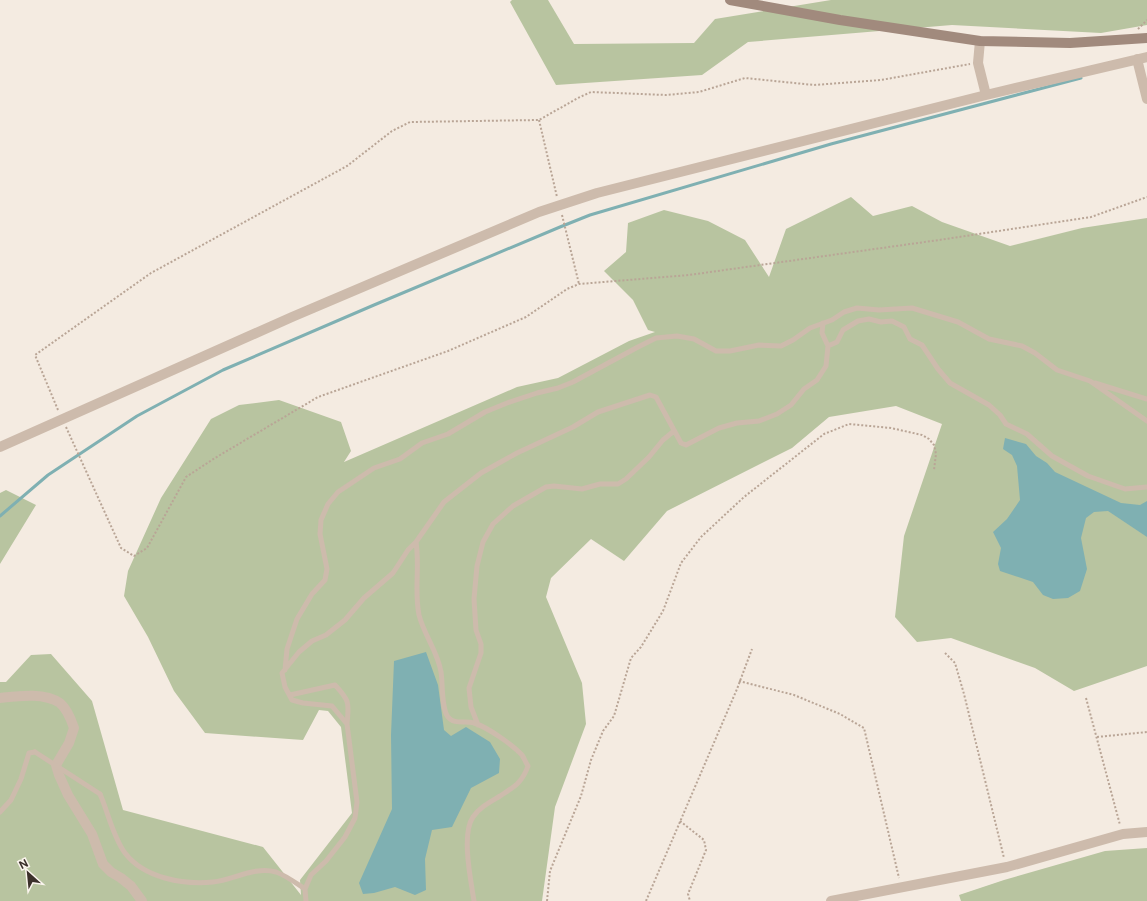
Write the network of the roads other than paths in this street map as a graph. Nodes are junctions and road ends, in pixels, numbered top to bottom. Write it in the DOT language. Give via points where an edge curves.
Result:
graph roads {
  1 [pos="730,0"];
  2 [pos="1147,38"];
  3 [pos="980,41"];
  4 [pos="1142,58"];
  5 [pos="986,96"];
  6 [pos="1147,98"];
  7 [pos="823,323"];
  8 [pos="828,346"];
  9 [pos="1090,381"];
  10 [pos="1147,399"];
  11 [pos="1147,421"];
  12 [pos="674,431"];
  13 [pos="0,447"];
  14 [pos="1147,487"];
  15 [pos="416,542"];
  16 [pos="285,670"];
  17 [pos="290,695"];
  18 [pos="0,698"];
  19 [pos="347,724"];
  20 [pos="478,725"];
  21 [pos="0,812"];
  22 [pos="1147,832"];
  23 [pos="305,889"];
  24 [pos="142,901"];
  25 [pos="306,901"];
  26 [pos="474,901"];
  27 [pos="831,901"];
  1 -- 3 [label="main road"];
  2 -- 3 [label="main road" via="1070,43"];
  3 -- 5 [label="street" via="978,63"];
  4 -- 5 [label="street"];
  4 -- 6 [label="street"];
  5 -- 13 [label="street" via="597,193 539,212 292,317"];
  7 -- 8 [label="lane" via="822,333"];
  7 -- 9 [label="lane" via="857,308 912,308 958,322 989,338 1022,346 1057,370"];
  7 -- 16 [label="lane" via="781,346 759,345 730,351 716,351 694,339 677,336 656,338 573,382 485,412 448,434 422,443 400,459 374,468 338,492 328,504 321,520 320,534 327,569 325,580 312,594 297,619 287,649"];
  8 -- 12 [label="lane" via="826,366 818,380 804,389 791,405 777,414 759,421 719,428 686,445 681,443"];
  8 -- 14 [label="lane" via="837,342 843,330 858,321 892,321 904,327 910,339 922,345 950,383 989,405 1006,424 1027,434 1052,456 1088,476 1125,489"];
  9 -- 10 [label="lane"];
  9 -- 11 [label="lane"];
  12 -- 15 [label="lane" via="656,397 650,395 598,412 481,473 444,502"];
  12 -- 20 [label="lane" via="618,484 600,484 582,489 546,487 513,506 493,524 483,542 477,566 474,599 476,630 481,653 469,688 471,706"];
  15 -- 16 [label="lane" via="393,573 364,598 345,620 326,635 312,641 299,652"];
  15 -- 20 [label="lane" via="419,614 441,671 445,710 453,721 473,722"];
  16 -- 17 [label="lane" via="282,673"];
  17 -- 19 [label="lane" via="292,700 303,703 332,706"];
  17 -- 19 [label="lane" via="335,686 346,697 349,709"];
  18 -- 24 [label="street" via="31,696 51,699 68,713 74,728 69,743 56,765 59,775 92,834 103,864 131,886"];
  19 -- 23 [label="lane" via="357,802 354,818 345,837 311,875"];
  20 -- 26 [label="lane" via="492,731 522,756 528,766 516,786 484,805 472,818 467,839"];
  21 -- 23 [label="lane, bridge" via="11,800 29,753 34,752 100,794 116,837 125,853 142,869 160,878 187,882 214,882 259,870 276,872"];
  22 -- 27 [label="street" via="1123,834 1007,867"];
  23 -- 25 [label="lane"];
}
